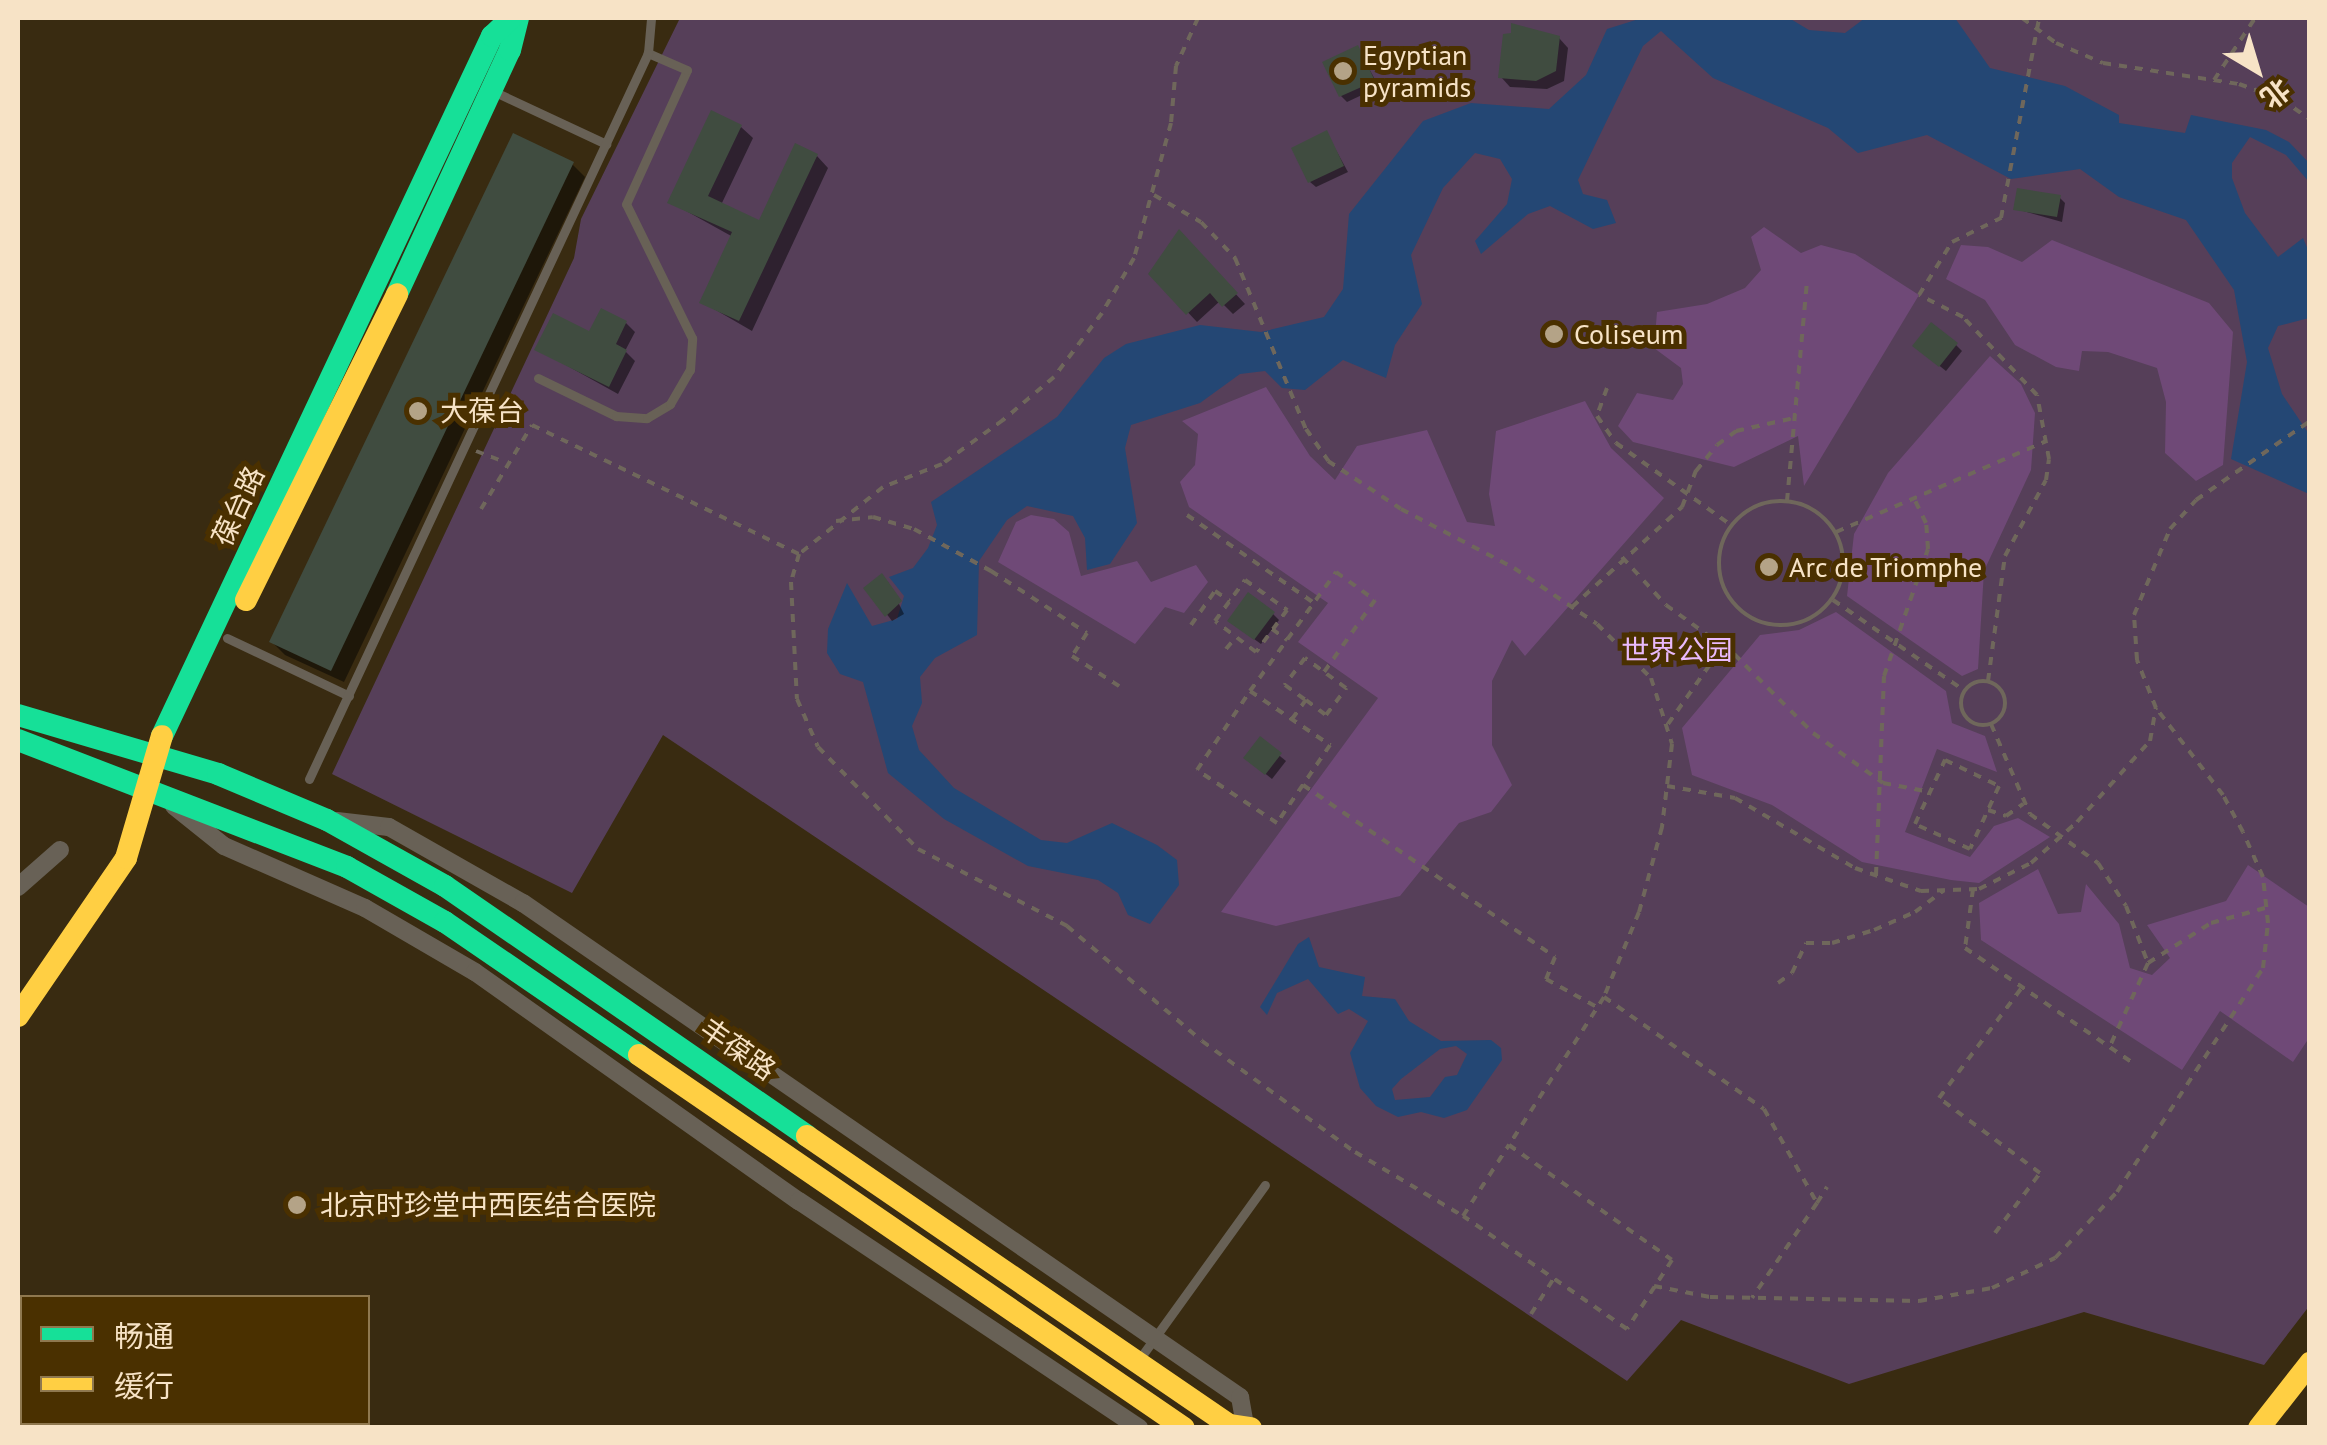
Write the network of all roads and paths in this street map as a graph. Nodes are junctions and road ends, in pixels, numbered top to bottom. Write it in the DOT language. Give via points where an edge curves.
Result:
graph roads {
  1 [pos="514,18"];
  2 [pos="651,18"];
  3 [pos="1198,18"];
  4 [pos="2022,18"];
  5 [pos="2039,18"];
  6 [pos="2256,18"];
  7 [pos="2036,30"];
  8 [pos="648,53"];
  9 [pos="2214,80"];
  10 [pos="492,90"];
  11 [pos="2310,118"];
  12 [pos="606,144"];
  13 [pos="1154,195"];
  14 [pos="1806,282"];
  15 [pos="538,378"];
  16 [pos="1607,388"];
  17 [pos="1794,418"];
  18 [pos="2310,420"];
  19 [pos="2046,441"];
  20 [pos="465,446"];
  21 [pos="504,462"];
  22 [pos="1686,498"];
  23 [pos="1914,498"];
  24 [pos="1787,501"];
  25 [pos="481,509"];
  26 [pos="1187,515"];
  27 [pos="833,522"];
  28 [pos="1731,525"];
  29 [pos="1836,532"];
  30 [pos="799,554"];
  31 [pos="1622,557"];
  32 [pos="1832,600"];
  33 [pos="1230,601"];
  34 [pos="1314,603"];
  35 [pos="1572,607"];
  36 [pos="1191,625"];
  37 [pos="1272,630"];
  38 [pos="1236,636"];
  39 [pos="227,638"];
  40 [pos="1287,640"];
  41 [pos="1896,644"];
  42 [pos="1723,646"];
  43 [pos="1226,649"];
  44 [pos="1324,672"];
  45 [pos="1988,682"];
  46 [pos="1119,686"];
  47 [pos="1250,692"];
  48 [pos="1964,692"];
  49 [pos="349,696"];
  50 [pos="1306,700"];
  51 [pos="2156,708"];
  52 [pos="18,715"];
  53 [pos="1292,720"];
  54 [pos="1991,724"];
  55 [pos="1666,726"];
  56 [pos="18,740"];
  57 [pos="160,758"];
  58 [pos="309,779"];
  59 [pos="1882,783"];
  60 [pos="1303,785"];
  61 [pos="1667,786"];
  62 [pos="150,787"];
  63 [pos="1930,792"];
  64 [pos="2024,804"];
  65 [pos="1988,810"];
  66 [pos="327,820"];
  67 [pos="2060,837"];
  68 [pos="60,850"];
  69 [pos="1876,876"];
  70 [pos="18,888"];
  71 [pos="1944,890"];
  72 [pos="1973,890"];
  73 [pos="2267,907"];
  74 [pos="2148,963"];
  75 [pos="1778,983"];
  76 [pos="2023,986"];
  77 [pos="1604,997"];
  78 [pos="1597,1007"];
  79 [pos="18,1016"];
  80 [pos="2111,1044"];
  81 [pos="2133,1063"];
  82 [pos="1508,1145"];
  83 [pos="1265,1185"];
  84 [pos="1827,1187"];
  85 [pos="1817,1203"];
  86 [pos="1463,1216"];
  87 [pos="1995,1233"];
  88 [pos="1554,1278"];
  89 [pos="1654,1286"];
  90 [pos="1752,1298"];
  91 [pos="1531,1314"];
  92 [pos="1154,1338"];
  93 [pos="2310,1363"];
  94 [pos="1136,1364"];
  95 [pos="1121,1383"];
  96 [pos="1105,1404"];
  97 [pos="1248,1426"];
  98 [pos="1139,1428"];
  99 [pos="1184,1428"];
  100 [pos="2259,1428"];
  1 -- 10 [label="main road, 葆台路"];
  1 -- 57 [label="main road, 葆台路" via="492,36"];
  2 -- 8 [label="lane"];
  3 -- 13 [label="path" via="1176,66"];
  4 -- 7 [label="path"];
  5 -- 7 [label="path"];
  6 -- 9 [label="path"];
  7 -- 9 [label="path" via="2103,64"];
  7 -- 19 [label="path" via="2001,218 1952,242 1918,295 1963,317 2006,357 2036,395"];
  8 -- 12 [label="lane"];
  8 -- 15 [label="lane" via="687,70 626,204 692,338 690,370 670,404 648,418 616,416"];
  9 -- 11 [label="path" via="2281,99"];
  10 -- 12 [label="lane"];
  10 -- 39 [label="main road, 葆台路"];
  12 -- 20 [label="lane"];
  13 -- 27 [label="path" via="1134,258 1054,377 942,464 883,488"];
  13 -- 35 [label="path" via="1200,222 1236,258 1328,461"];
  14 -- 17 [label="path"];
  16 -- 22 [label="path" via="1598,416 1616,443"];
  17 -- 22 [label="path" via="1727,438 1696,471"];
  17 -- 24 [label="path"];
  18 -- 51 [label="path" via="2232,471 2170,529 2134,615 2137,660"];
  19 -- 23 [label="path"];
  19 -- 45 [label="path" via="2046,480 2005,556"];
  20 -- 21 [label="path"];
  20 -- 49 [label="lane"];
  21 -- 25 [label="path"];
  21 -- 30 [label="path" via="532,425"];
  22 -- 28 [label="path"];
  22 -- 31 [label="path"];
  23 -- 29 [label="path"];
  23 -- 41 [label="path" via="1928,549"];
  24 -- 28 [label="path" via="1757,506"];
  24 -- 29 [label="path" via="1806,506"];
  26 -- 34 [label="path"];
  27 -- 30 [label="path"];
  27 -- 46 [label="path" via="872,517 914,528 990,571 1087,633 1072,656"];
  28 -- 32 [label="path" via="1718,566 1728,596 1750,618 1792,625"];
  29 -- 32 [label="path" via="1844,571"];
  30 -- 86 [label="path" via="792,582 797,700 818,747 865,800 918,849 1067,926 1202,1041 1355,1152"];
  31 -- 35 [label="path"];
  31 -- 42 [label="path" via="1666,604"];
  32 -- 41 [label="path"];
  33 -- 36 [label="path" via="1215,591"];
  33 -- 37 [label="path" via="1245,580 1287,610"];
  33 -- 38 [label="path" via="1215,621"];
  34 -- 40 [label="path"];
  34 -- 44 [label="path" via="1336,572 1375,600"];
  35 -- 55 [label="path" via="1651,678"];
  37 -- 38 [label="path" via="1256,652"];
  37 -- 40 [label="path"];
  38 -- 43 [label="path"];
  39 -- 49 [label="lane"];
  39 -- 57 [label="main road, 葆台路"];
  40 -- 47 [label="path"];
  41 -- 48 [label="path"];
  41 -- 59 [label="path" via="1884,676"];
  42 -- 55 [label="path"];
  42 -- 59 [label="path" via="1813,734"];
  44 -- 50 [label="path" via="1306,658 1286,685"];
  44 -- 50 [label="path" via="1346,688 1326,714"];
  45 -- 48 [label="path"];
  45 -- 54 [label="path" via="2005,701"];
  47 -- 53 [label="path"];
  47 -- 60 [label="path" via="1198,770 1278,823"];
  48 -- 54 [label="path" via="1964,716"];
  49 -- 58 [label="lane"];
  50 -- 53 [label="path"];
  51 -- 67 [label="path" via="2150,741"];
  51 -- 73 [label="path" via="2223,795 2263,877"];
  52 -- 57 [label="main road, 丰葆路"];
  53 -- 60 [label="path" via="1330,745"];
  54 -- 64 [label="path"];
  55 -- 61 [label="path" via="1672,744"];
  56 -- 62 [label="main road"];
  57 -- 62 [label="main road, 葆台路"];
  57 -- 66 [label="main road, 丰葆路"];
  59 -- 63 [label="path"];
  59 -- 69 [label="path"];
  60 -- 78 [label="path" via="1556,957 1546,979"];
  61 -- 69 [label="path" via="1735,798"];
  61 -- 77 [label="path" via="1639,912"];
  62 -- 79 [label="main road, 葆台路" via="126,858"];
  62 -- 95 [label="main road" via="347,867 445,922"];
  62 -- 96 [label="street" via="224,846 365,908 476,972 799,1201"];
  63 -- 65 [label="path" via="1945,760 2000,786"];
  63 -- 65 [label="path" via="1915,824 1970,849"];
  64 -- 65 [label="path" via="2006,816"];
  64 -- 67 [label="path"];
  66 -- 92 [label="street" via="389,827 510,895"];
  66 -- 94 [label="main road, 丰葆路" via="537,945"];
  67 -- 72 [label="path" via="2031,863"];
  67 -- 74 [label="path" via="2098,862 2126,906"];
  68 -- 70 [label="street"];
  69 -- 71 [label="path" via="1922,891"];
  71 -- 72 [label="path"];
  71 -- 75 [label="path" via="1874,930 1806,943 1792,973"];
  72 -- 76 [label="path" via="1965,948"];
  73 -- 74 [label="path" via="2211,923"];
  73 -- 90 [label="path" via="2263,968 2117,1192 2055,1258 1992,1288 1919,1301"];
  74 -- 80 [label="path"];
  76 -- 80 [label="path"];
  76 -- 87 [label="path" via="1939,1098 2040,1173"];
  77 -- 78 [label="path"];
  77 -- 85 [label="path" via="1764,1109"];
  78 -- 82 [label="path"];
  80 -- 81 [label="path"];
  82 -- 86 [label="path"];
  82 -- 89 [label="path" via="1672,1260"];
  83 -- 92 [label="lane"];
  84 -- 85 [label="path"];
  85 -- 90 [label="path"];
  86 -- 88 [label="path"];
  88 -- 89 [label="path" via="1627,1329"];
  88 -- 91 [label="path"];
  89 -- 90 [label="path"];
  92 -- 94 [label="lane"];
  92 -- 97 [label="street" via="1240,1398"];
  93 -- 100 [label="main road"];
  94 -- 95 [label="lane"];
  94 -- 97 [label="main road, 丰葆路" via="1229,1425"];
  95 -- 96 [label="lane"];
  95 -- 99 [label="main road"];
  96 -- 98 [label="street"];
}
